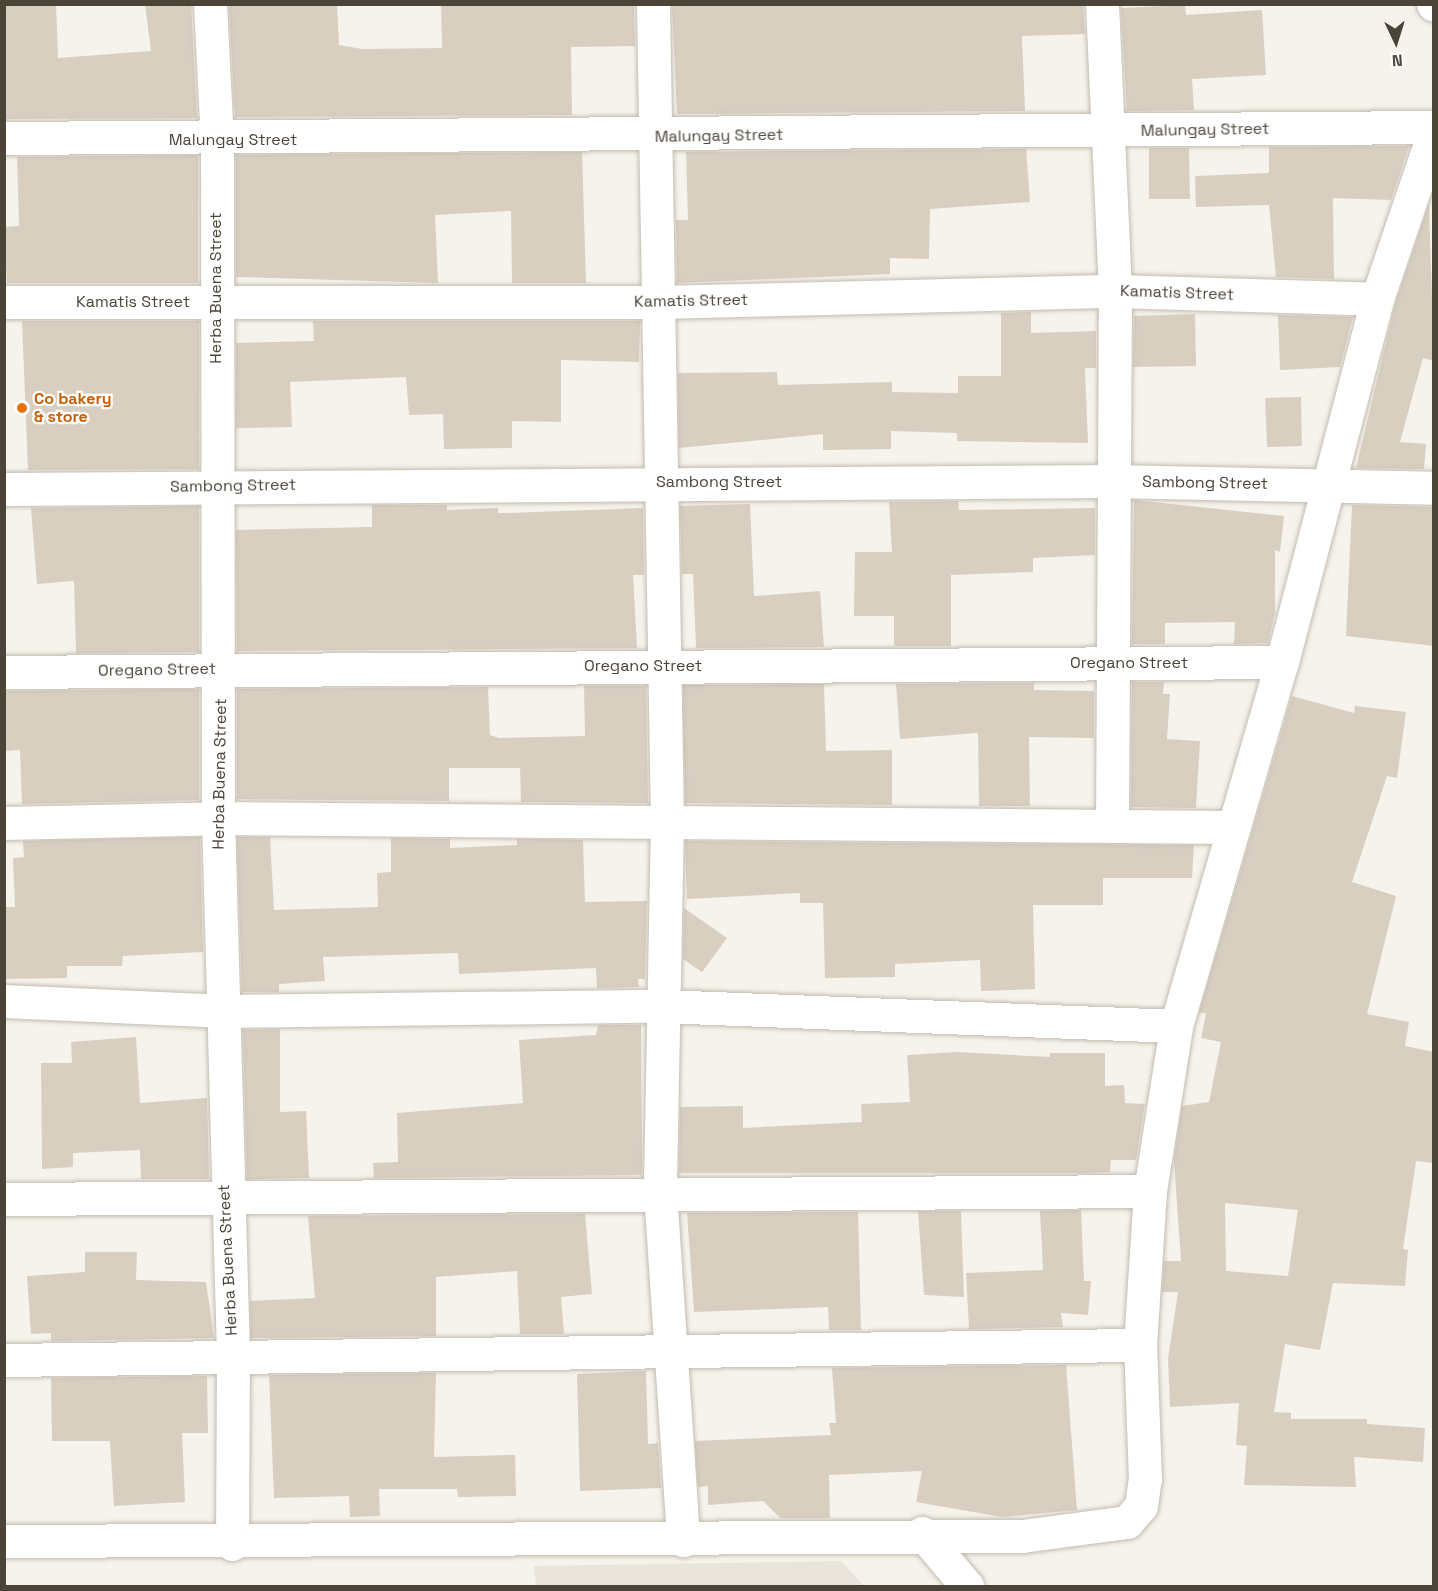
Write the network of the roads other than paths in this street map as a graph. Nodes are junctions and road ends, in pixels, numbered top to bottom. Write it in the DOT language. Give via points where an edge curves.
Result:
graph roads {
  1 [pos="210,4"];
  2 [pos="653,4"];
  3 [pos="1102,4"];
  4 [pos="1434,130"];
  5 [pos="1108,131"];
  6 [pos="655,136"];
  7 [pos="4,138"];
  8 [pos="217,141"];
  9 [pos="1115,291"];
  10 [pos="1377,299"];
  11 [pos="4,302"];
  12 [pos="215,302"];
  13 [pos="658,302"];
  14 [pos="1111,481"];
  15 [pos="661,482"];
  16 [pos="220,486"];
  17 [pos="1329,486"];
  18 [pos="1434,488"];
  19 [pos="4,489"];
  20 [pos="1282,662"];
  21 [pos="1113,663"];
  22 [pos="663,666"];
  23 [pos="221,669"];
  24 [pos="4,672"];
  25 [pos="218,818"];
  26 [pos="667,820"];
  27 [pos="4,823"];
  28 [pos="1112,826"];
  29 [pos="1232,827"];
  30 [pos="4,1001"];
  31 [pos="661,1006"];
  32 [pos="221,1011"];
  33 [pos="1176,1026"];
  34 [pos="660,1191"];
  35 [pos="1150,1191"];
  36 [pos="225,1196"];
  37 [pos="4,1199"];
  38 [pos="1140,1345"];
  39 [pos="674,1349"];
  40 [pos="233,1355"];
  41 [pos="4,1360"];
  42 [pos="922,1533"];
  43 [pos="683,1540"];
  44 [pos="4,1541"];
  45 [pos="232,1544"];
  46 [pos="967,1587"];
  1 -- 8 [label="street, Herba Buena Street"];
  2 -- 6 [label="street"];
  3 -- 5 [label="street"];
  4 -- 5 [label="street, Malungay Street"];
  4 -- 10 [label="street"];
  5 -- 6 [label="street, Malungay Street"];
  5 -- 9 [label="street"];
  6 -- 8 [label="street, Malungay Street"];
  6 -- 13 [label="street"];
  7 -- 8 [label="street, Malungay Street"];
  8 -- 12 [label="street, Herba Buena Street"];
  9 -- 10 [label="street, Kamatis Street"];
  9 -- 13 [label="street, Kamatis Street"];
  9 -- 14 [label="street"];
  10 -- 17 [label="street"];
  11 -- 12 [label="street, Kamatis Street"];
  12 -- 13 [label="street, Kamatis Street"];
  12 -- 16 [label="street, Herba Buena Street"];
  13 -- 15 [label="street"];
  14 -- 15 [label="street, Sambong Street"];
  14 -- 17 [label="street, Sambong Street"];
  14 -- 21 [label="street"];
  15 -- 16 [label="street, Sambong Street"];
  15 -- 22 [label="street"];
  16 -- 19 [label="street, Sambong Street"];
  16 -- 23 [label="street, Herba Buena Street"];
  17 -- 18 [label="street, Sambong Street"];
  17 -- 20 [label="street"];
  20 -- 21 [label="street, Oregano Street"];
  20 -- 29 [label="street"];
  21 -- 22 [label="street, Oregano Street"];
  21 -- 28 [label="street"];
  22 -- 23 [label="street, Oregano Street"];
  22 -- 26 [label="street"];
  23 -- 24 [label="street, Oregano Street"];
  23 -- 25 [label="street, Herba Buena Street"];
  25 -- 26 [label="street"];
  25 -- 27 [label="street"];
  25 -- 32 [label="street, Herba Buena Street"];
  26 -- 28 [label="street"];
  26 -- 31 [label="street"];
  28 -- 29 [label="street"];
  29 -- 33 [label="street"];
  30 -- 32 [label="street"];
  31 -- 32 [label="street"];
  31 -- 33 [label="street"];
  31 -- 34 [label="street"];
  32 -- 36 [label="street, Herba Buena Street"];
  33 -- 35 [label="street"];
  34 -- 35 [label="street"];
  34 -- 36 [label="street"];
  34 -- 39 [label="street"];
  35 -- 38 [label="street"];
  36 -- 37 [label="street"];
  36 -- 40 [label="street, Herba Buena Street"];
  38 -- 39 [label="street"];
  38 -- 42 [label="street" via="1145,1479 1141,1506 1127,1522 1022,1536"];
  39 -- 40 [label="street"];
  39 -- 43 [label="street"];
  40 -- 41 [label="street"];
  40 -- 45 [label="street, Herba Buena Street"];
  42 -- 43 [label="street"];
  42 -- 46 [label="street"];
  43 -- 45 [label="street"];
  44 -- 45 [label="street"];
}
